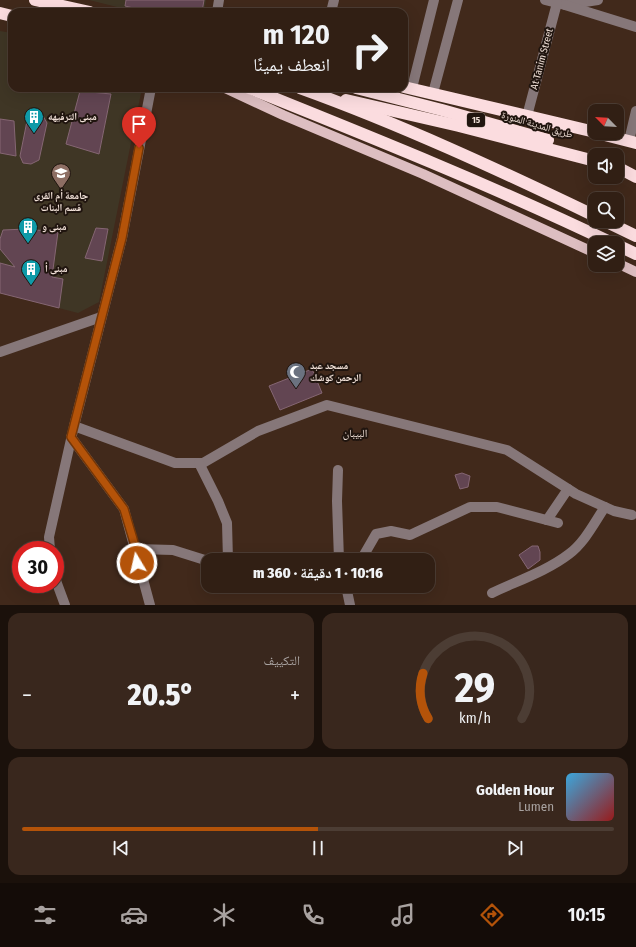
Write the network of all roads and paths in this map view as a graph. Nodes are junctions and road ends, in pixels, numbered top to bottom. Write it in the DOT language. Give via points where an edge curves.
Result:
graph roads {
  1 [pos="35,0"];
  2 [pos="434,0"];
  3 [pos="458,0"];
  4 [pos="545,0"];
  5 [pos="598,0"];
  6 [pos="561,4"];
  7 [pos="72,8"];
  8 [pos="636,27"];
  9 [pos="408,88"];
  10 [pos="150,92"];
  11 [pos="234,92"];
  12 [pos="259,92"];
  13 [pos="310,92"];
  14 [pos="316,92"];
  15 [pos="372,92"];
  16 [pos="433,93"];
  17 [pos="636,111"];
  18 [pos="527,116"];
  19 [pos="588,131"];
  20 [pos="632,142"];
  21 [pos="588,153"];
  22 [pos="588,159"];
  23 [pos="624,167"];
  24 [pos="624,171"];
  25 [pos="636,171"];
  26 [pos="636,177"];
  27 [pos="588,213"];
  28 [pos="619,228"];
  29 [pos="598,236"];
  30 [pos="636,236"];
  31 [pos="624,248"];
  32 [pos="588,250"];
  33 [pos="636,254"];
  34 [pos="624,266"];
  35 [pos="636,272"];
  36 [pos="101,318"];
  37 [pos="0,352"];
  38 [pos="74,426"];
  39 [pos="71,437"];
  40 [pos="199,463"];
  41 [pos="338,470"];
  42 [pos="568,489"];
  43 [pos="605,507"];
  44 [pos="632,514"];
  45 [pos="547,520"];
  46 [pos="558,523"];
  47 [pos="49,541"];
  48 [pos="136,549"];
  49 [pos="228,553"];
  50 [pos="339,553"];
  51 [pos="365,553"];
  52 [pos="201,559"];
  53 [pos="61,593"];
  54 [pos="347,593"];
  55 [pos="492,593"];
  56 [pos="65,605"];
  57 [pos="150,605"];
  58 [pos="350,605"];
  1 -- 7 [label="highway"];
  2 -- 9 [label="street"];
  3 -- 16 [label="street"];
  4 -- 6 [label="street"];
  5 -- 6 [label="street"];
  6 -- 8 [label="street"];
  6 -- 18 [label="street, At Tanim Street"];
  9 -- 16 [label="highway, طريق المدينة المنورة / 15"];
  10 -- 36 [label="street" via="122,238"];
  11 -- 32 [label="main road" via="430,177"];
  12 -- 29 [label="highway" via="532,204"];
  13 -- 27 [label="highway" via="407,131"];
  14 -- 22 [label="highway"];
  15 -- 21 [label="highway, طريق المدينة المنورة / 15"];
  16 -- 18 [label="highway, طريق المدينة المنورة / 15"];
  17 -- 20 [label="street"];
  18 -- 19 [label="highway, طريق المدينة المنورة / 15"];
  23 -- 25 [label="highway"];
  24 -- 26 [label="highway"];
  28 -- 30 [label="highway"];
  31 -- 33 [label="highway"];
  34 -- 35 [label="main road"];
  36 -- 37 [label="street"];
  36 -- 38 [label="street"];
  38 -- 39 [label="street"];
  38 -- 40 [label="street" via="175,464"];
  39 -- 47 [label="street"];
  39 -- 48 [label="street" via="124,509"];
  40 -- 42 [label="street" via="258,431 327,405 508,450"];
  40 -- 49 [label="street" via="227,523"];
  41 -- 50 [label="street"];
  42 -- 43 [label="street"];
  42 -- 45 [label="street"];
  43 -- 44 [label="street"];
  43 -- 55 [label="street" via="580,544 569,554"];
  45 -- 46 [label="street"];
  45 -- 51 [label="street" via="497,507 470,507 410,535 391,531 376,534"];
  48 -- 52 [label="street" via="173,550"];
  48 -- 57 [label="street" via="137,563"];
  53 -- 56 [label="street"];
  54 -- 58 [label="street"];
}
